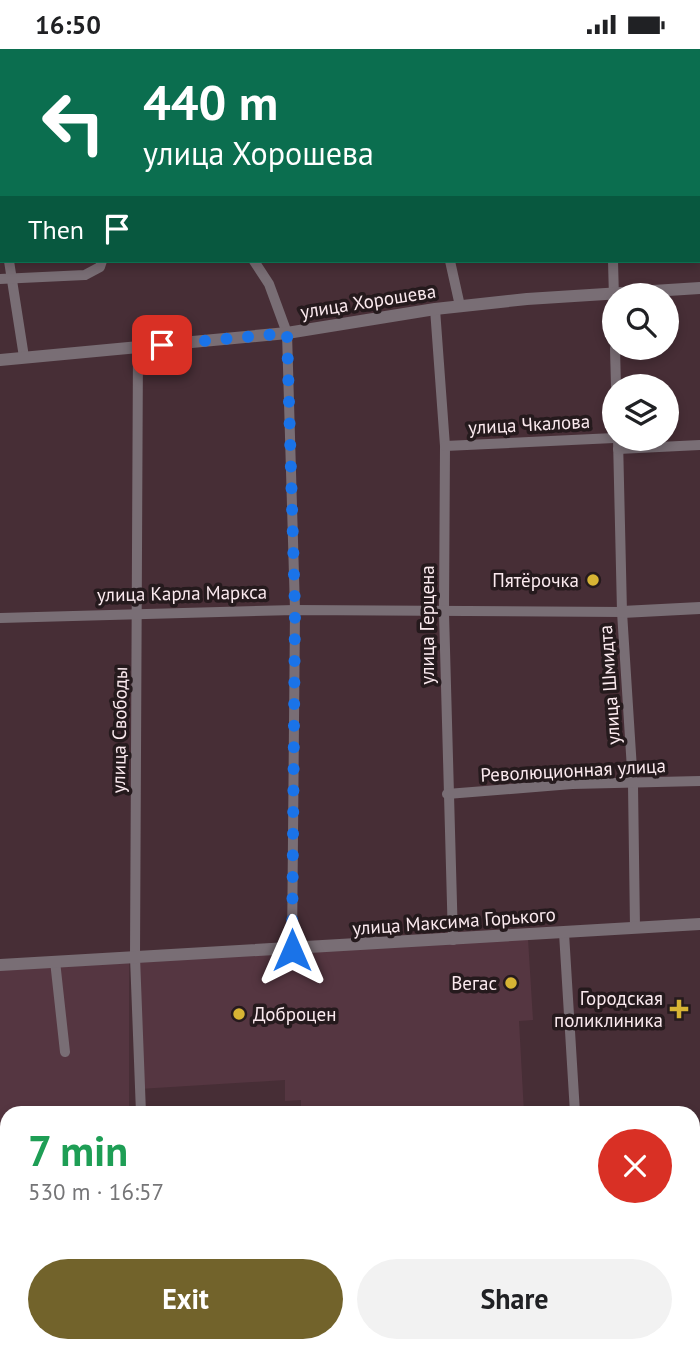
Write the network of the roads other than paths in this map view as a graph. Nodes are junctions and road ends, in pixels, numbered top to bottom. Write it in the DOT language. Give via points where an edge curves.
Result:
graph roads {
  1 [pos="9,263"];
  2 [pos="101,263"];
  3 [pos="255,263"];
  4 [pos="450,263"];
  5 [pos="613,263"];
  6 [pos="0,279"];
  7 [pos="13,279"];
  8 [pos="614,283"];
  9 [pos="700,288"];
  10 [pos="679,290"];
  11 [pos="602,296"];
  12 [pos="460,306"];
  13 [pos="435,309"];
  14 [pos="287,333"];
  15 [pos="138,347"];
  16 [pos="24,357"];
  17 [pos="0,360"];
  18 [pos="602,442"];
  19 [pos="679,444"];
  20 [pos="700,445"];
  21 [pos="445,446"];
  22 [pos="617,451"];
  23 [pos="700,608"];
  24 [pos="295,610"];
  25 [pos="622,612"];
  26 [pos="138,613"];
  27 [pos="444,613"];
  28 [pos="0,618"];
  29 [pos="700,781"];
  30 [pos="633,785"];
  31 [pos="447,794"];
  32 [pos="700,925"];
  33 [pos="635,928"];
  34 [pos="564,933"];
  35 [pos="453,940"];
  36 [pos="292,950"];
  37 [pos="135,957"];
  38 [pos="55,961"];
  39 [pos="0,965"];
  40 [pos="65,1052"];
  41 [pos="141,1106"];
  42 [pos="575,1106"];
  1 -- 7 [label="street"];
  2 -- 7 [label="street" via="85,275"];
  3 -- 14 [label="street" via="269,284"];
  4 -- 12 [label="street"];
  5 -- 8 [label="street"];
  6 -- 7 [label="street"];
  7 -- 16 [label="street"];
  9 -- 10 [label="street, улица Хорошева"];
  11 -- 12 [label="street, улица Хорошева"];
  12 -- 13 [label="street, улица Хорошева"];
  13 -- 14 [label="street, улица Хорошева"];
  13 -- 21 [label="street, улица Герцена"];
  14 -- 15 [label="street, улица Хорошева"];
  14 -- 24 [label="street"];
  15 -- 16 [label="street, улица Хорошева"];
  15 -- 26 [label="street, улица Свободы"];
  16 -- 17 [label="street, улица Хорошева"];
  18 -- 21 [label="street, улица Чкалова"];
  19 -- 20 [label="street, улица Чкалова"];
  21 -- 27 [label="street, улица Герцена"];
  22 -- 25 [label="street, улица Шмидта"];
  23 -- 25 [label="street, улица Карла Маркса"];
  24 -- 26 [label="street, улица Карла Маркса"];
  24 -- 27 [label="street, улица Карла Маркса"];
  24 -- 36 [label="street"];
  25 -- 27 [label="street, улица Карла Маркса"];
  25 -- 30 [label="street, улица Шмидта"];
  26 -- 28 [label="street, улица Карла Маркса"];
  26 -- 37 [label="street, улица Свободы"];
  27 -- 31 [label="street, улица Герцена"];
  29 -- 30 [label="street, Революционная улица"];
  30 -- 31 [label="street, Революционная улица" via="572,784"];
  30 -- 33 [label="street, улица Шмидта"];
  31 -- 35 [label="street, улица Герцена"];
  32 -- 33 [label="street, улица Максима Горького"];
  33 -- 34 [label="street, улица Максима Горького"];
  34 -- 35 [label="street, улица Максима Горького"];
  34 -- 42 [label="street"];
  35 -- 36 [label="street, улица Максима Горького"];
  36 -- 37 [label="street, улица Максима Горького"];
  37 -- 38 [label="street, улица Максима Горького"];
  37 -- 41 [label="street, улица Свободы"];
  38 -- 39 [label="street, улица Максима Горького"];
  38 -- 40 [label="street"];
}
